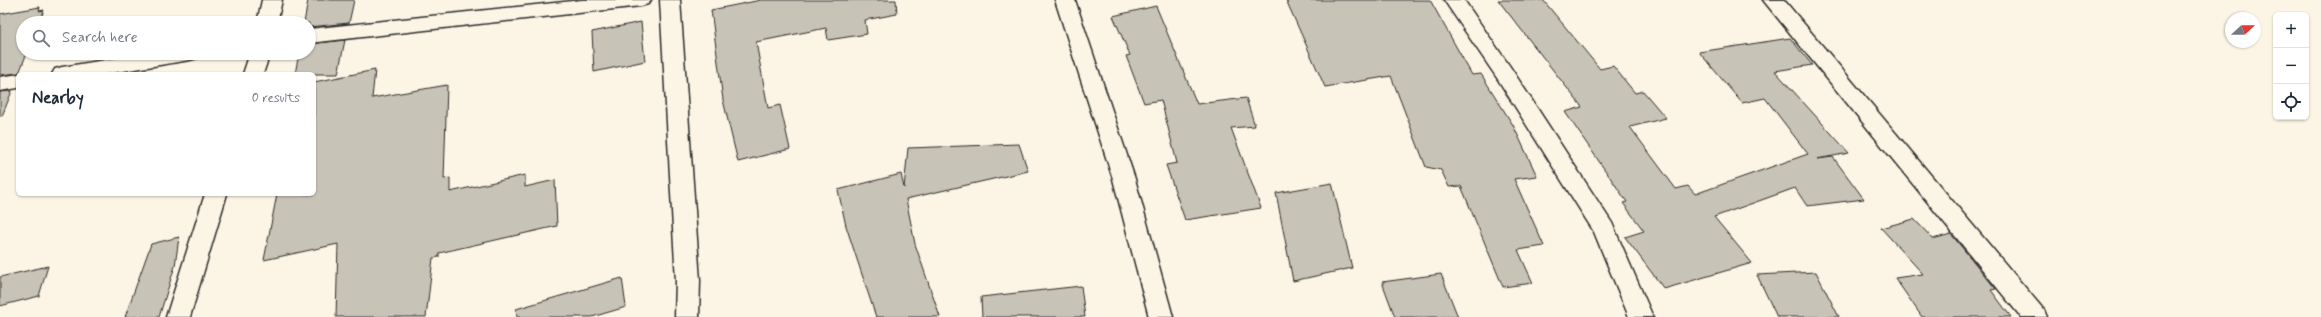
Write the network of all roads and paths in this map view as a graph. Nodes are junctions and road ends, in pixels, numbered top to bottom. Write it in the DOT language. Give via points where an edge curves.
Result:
graph roads {
  1 [pos="272,0"];
  2 [pos="641,0"];
  3 [pos="670,0"];
  4 [pos="1065,0"];
  5 [pos="1454,0"];
  6 [pos="1774,0"];
  7 [pos="269,16"];
  8 [pos="316,35"];
  9 [pos="147,60"];
  10 [pos="258,60"];
  11 [pos="74,72"];
  12 [pos="254,72"];
  13 [pos="16,81"];
  14 [pos="0,84"];
  15 [pos="215,196"];
  16 [pos="178,317"];
  17 [pos="687,317"];
  18 [pos="1161,317"];
  19 [pos="1641,317"];
  20 [pos="2035,317"];
  1 -- 7 [label="street"];
  2 -- 8 [label="street"];
  3 -- 17 [label="street" via="688,281"];
  4 -- 18 [label="street" via="1124,179"];
  5 -- 19 [label="street" via="1604,229"];
  6 -- 20 [label="street"];
  9 -- 11 [label="street"];
  10 -- 12 [label="street"];
  13 -- 14 [label="street"];
  15 -- 16 [label="street"];
}
